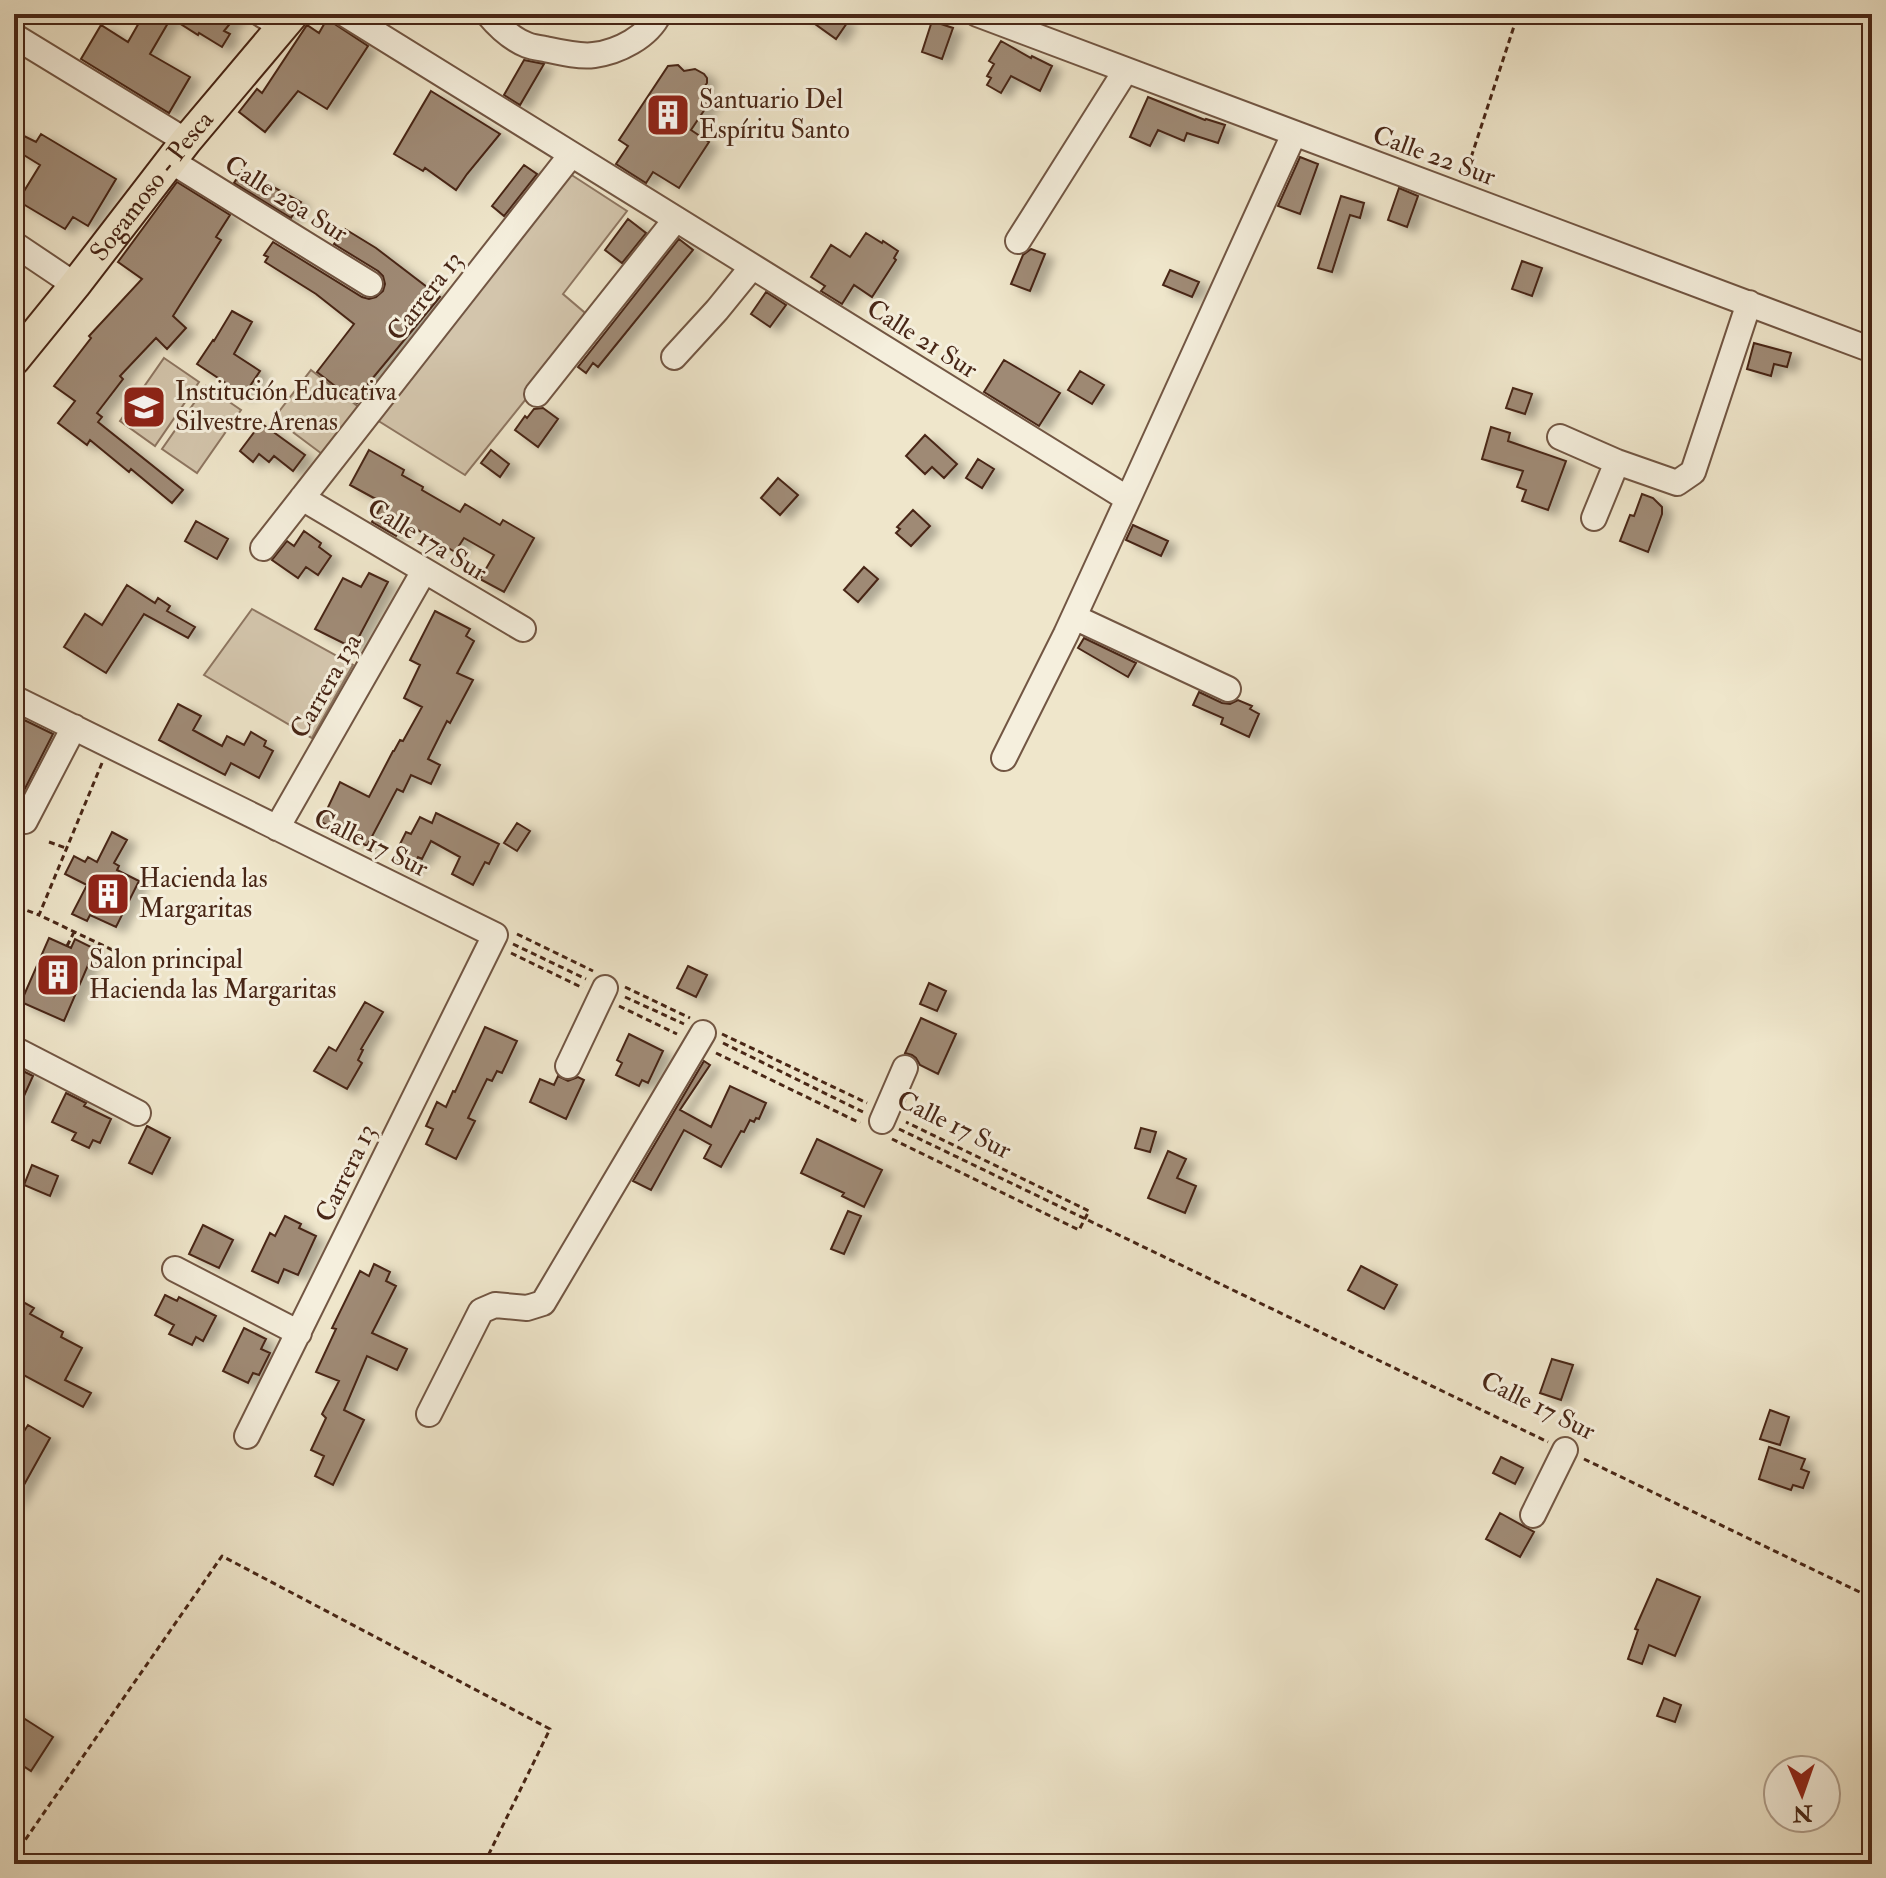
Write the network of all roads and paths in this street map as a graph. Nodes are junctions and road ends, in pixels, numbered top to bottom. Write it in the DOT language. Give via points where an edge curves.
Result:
graph roads {
  1 [pos="345,14"];
  2 [pos="488,14"];
  3 [pos="659,14"];
  4 [pos="977,14"];
  5 [pos="1518,14"];
  6 [pos="279,18"];
  7 [pos="14,36"];
  8 [pos="1126,70"];
  9 [pos="1294,134"];
  10 [pos="179,151"];
  11 [pos="571,155"];
  12 [pos="1459,195"];
  13 [pos="676,219"];
  14 [pos="1018,241"];
  15 [pos="14,244"];
  16 [pos="752,267"];
  17 [pos="370,284"];
  18 [pos="75,285"];
  19 [pos="1749,303"];
  20 [pos="1872,350"];
  21 [pos="674,357"];
  22 [pos="14,360"];
  23 [pos="537,394"];
  24 [pos="1560,437"];
  25 [pos="1617,462"];
  26 [pos="302,498"];
  27 [pos="1128,499"];
  28 [pos="1594,518"];
  29 [pos="263,548"];
  30 [pos="424,571"];
  31 [pos="1070,626"];
  32 [pos="523,629"];
  33 [pos="1228,689"];
  34 [pos="14,698"];
  35 [pos="74,727"];
  36 [pos="109,744"];
  37 [pos="1004,758"];
  38 [pos="25,821"];
  39 [pos="277,828"];
  40 [pos="49,842"];
  41 [pos="66,848"];
  42 [pos="18,907"];
  43 [pos="39,915"];
  44 [pos="74,932"];
  45 [pos="500,932"];
  46 [pos="67,946"];
  47 [pos="144,965"];
  48 [pos="609,982"];
  49 [pos="703,1027"];
  50 [pos="14,1049"];
  51 [pos="568,1066"];
  52 [pos="905,1068"];
  53 [pos="138,1113"];
  54 [pos="884,1117"];
  55 [pos="1085,1220"];
  56 [pos="1079,1230"];
  57 [pos="175,1269"];
  58 [pos="299,1333"];
  59 [pos="429,1414"];
  60 [pos="247,1436"];
  61 [pos="1565,1450"];
  62 [pos="1533,1515"];
  63 [pos="1872,1598"];
  64 [pos="14,1856"];
  65 [pos="484,1864"];
  1 -- 11 [label="street, Calle 21 Sur"];
  2 -- 3 [label="street" via="526,45 592,55 621,48 642,35"];
  4 -- 8 [label="street, Calle 22 Sur"];
  5 -- 12 [label="path"];
  6 -- 10 [label="main road, Sogamoso - Pesca"];
  7 -- 10 [label="street, Calle 20a Sur"];
  8 -- 9 [label="street, Calle 22 Sur"];
  8 -- 14 [label="street"];
  9 -- 12 [label="street, Calle 22 Sur"];
  9 -- 27 [label="street"];
  10 -- 17 [label="street, Calle 20a Sur"];
  10 -- 18 [label="main road, Sogamoso - Pesca"];
  11 -- 13 [label="street, Calle 21 Sur"];
  11 -- 26 [label="street, Carrera 13"];
  12 -- 19 [label="street, Calle 22 Sur"];
  13 -- 16 [label="street, Calle 21 Sur"];
  13 -- 23 [label="street"];
  15 -- 18 [label="street"];
  16 -- 21 [label="street"];
  16 -- 27 [label="street, Calle 21 Sur"];
  18 -- 22 [label="main road, Sogamoso - Pesca"];
  19 -- 20 [label="street, Calle 22 Sur"];
  19 -- 25 [label="street" via="1693,472 1677,483"];
  24 -- 25 [label="street"];
  25 -- 28 [label="street"];
  26 -- 29 [label="street, Carrera 13"];
  26 -- 30 [label="street, Calle 17a Sur"];
  27 -- 31 [label="street"];
  30 -- 32 [label="street, Calle 17a Sur"];
  30 -- 39 [label="street, Carrera 13a"];
  31 -- 33 [label="street"];
  31 -- 37 [label="street"];
  34 -- 35 [label="street, Calle 17 Sur"];
  35 -- 36 [label="street, Calle 17 Sur"];
  35 -- 38 [label="street"];
  36 -- 39 [label="street, Calle 17 Sur"];
  36 -- 41 [label="path"];
  39 -- 45 [label="street, Calle 17 Sur"];
  40 -- 41 [label="path"];
  41 -- 43 [label="path"];
  42 -- 43 [label="path"];
  43 -- 44 [label="path"];
  44 -- 46 [label="path"];
  44 -- 47 [label="path"];
  45 -- 48 [label="path, Calle 17 Sur"];
  45 -- 48 [label="path"];
  45 -- 58 [label="street, Carrera 13"];
  48 -- 49 [label="path, Calle 17 Sur"];
  48 -- 49 [label="path"];
  48 -- 51 [label="street"];
  49 -- 54 [label="path"];
  49 -- 54 [label="path, Calle 17 Sur"];
  49 -- 59 [label="street" via="543,1303 527,1308 495,1305 481,1311"];
  50 -- 53 [label="street"];
  52 -- 54 [label="street"];
  54 -- 55 [label="path, Calle 17 Sur"];
  54 -- 55 [label="path" via="1089,1211"];
  55 -- 56 [label="path"];
  55 -- 61 [label="path, Calle 17 Sur"];
  57 -- 58 [label="street"];
  58 -- 60 [label="street, Carrera 13"];
  61 -- 62 [label="street"];
  61 -- 63 [label="path, Calle 17 Sur"];
  64 -- 65 [label="path" via="222,1556 550,1729"];
}
